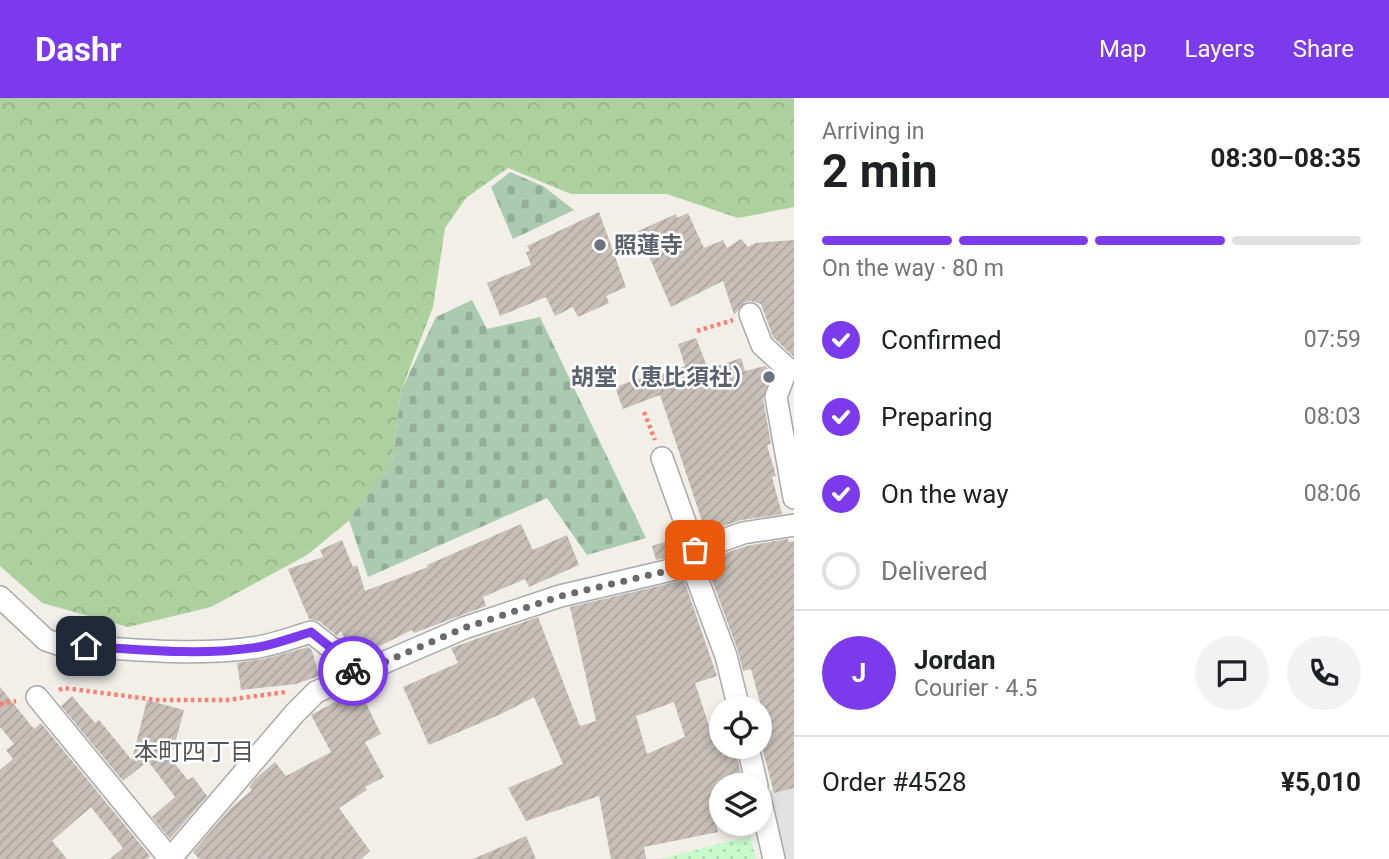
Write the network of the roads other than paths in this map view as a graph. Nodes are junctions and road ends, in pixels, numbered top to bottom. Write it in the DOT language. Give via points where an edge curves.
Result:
graph roads {
  1 [pos="750,314"];
  2 [pos="790,367"];
  3 [pos="662,458"];
  4 [pos="794,498"];
  5 [pos="794,525"];
  6 [pos="694,557"];
  7 [pos="0,597"];
  8 [pos="355,675"];
  9 [pos="736,696"];
  10 [pos="37,697"];
  11 [pos="769,836"];
  12 [pos="170,859"];
  13 [pos="774,859"];
  1 -- 2 [label="street" via="762,345"];
  2 -- 4 [label="street" via="776,397"];
  3 -- 6 [label="street"];
  5 -- 6 [label="street" via="743,533"];
  6 -- 8 [label="street" via="464,628"];
  6 -- 9 [label="street"];
  7 -- 8 [label="street" via="47,640 58,644 223,651 261,647 311,632 349,662"];
  8 -- 12 [label="street" via="316,692"];
  10 -- 12 [label="street"];
  11 -- 13 [label="street"];
}
